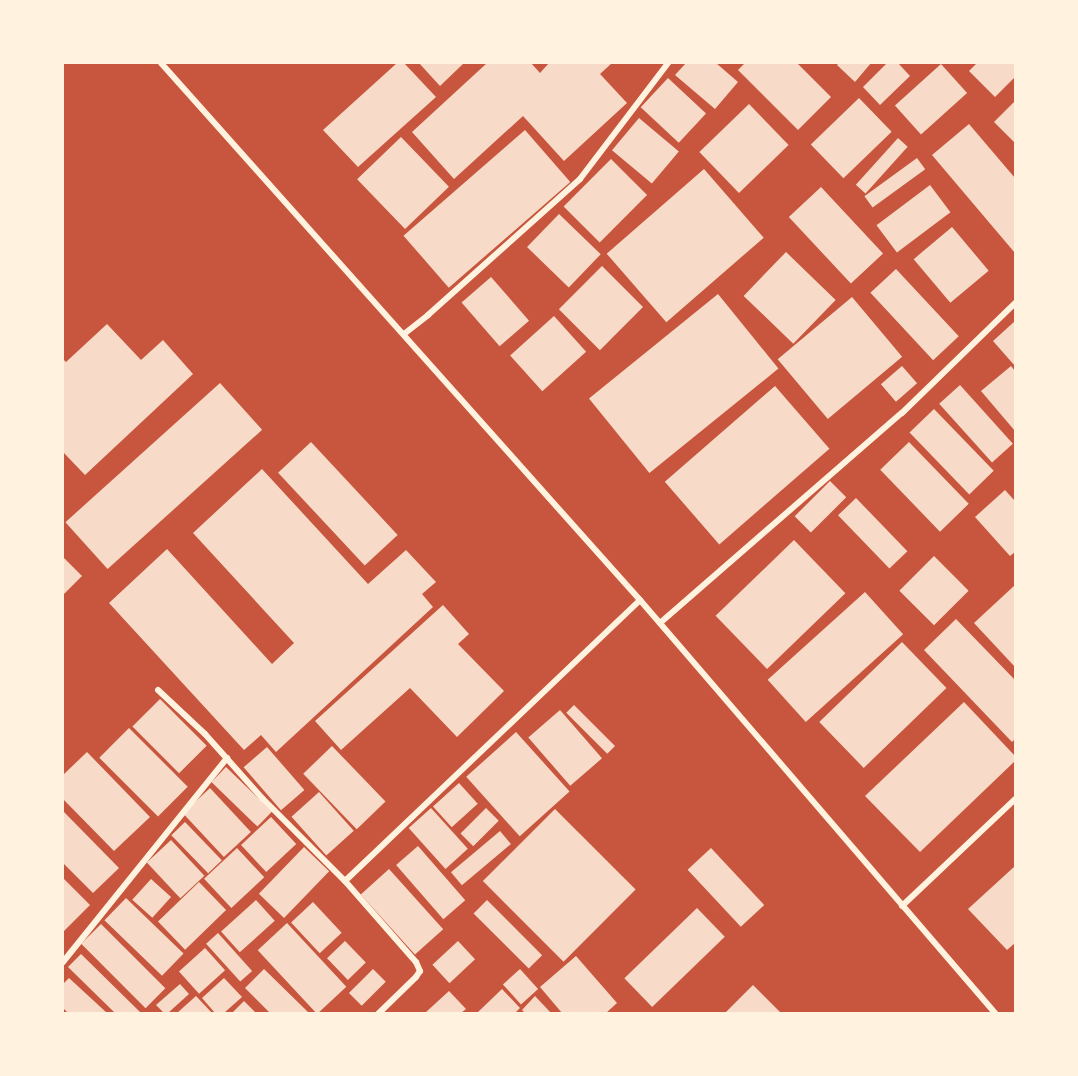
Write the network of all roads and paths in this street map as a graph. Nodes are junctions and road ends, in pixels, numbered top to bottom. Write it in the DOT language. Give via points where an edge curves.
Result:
graph roads {
  1 [pos="161,63"];
  2 [pos="668,63"];
  3 [pos="1015,303"];
  4 [pos="404,334"];
  5 [pos="640,600"];
  6 [pos="660,623"];
  7 [pos="158,690"];
  8 [pos="227,758"];
  9 [pos="1015,799"];
  10 [pos="345,881"];
  11 [pos="902,906"];
  12 [pos="63,962"];
  13 [pos="379,1013"];
  14 [pos="995,1013"];
  1 -- 4 [label="street"];
  2 -- 4 [label="street" via="580,179"];
  3 -- 6 [label="street" via="902,413"];
  4 -- 5 [label="street"];
  5 -- 6 [label="street"];
  5 -- 10 [label="street"];
  6 -- 11 [label="street"];
  7 -- 8 [label="street"];
  8 -- 10 [label="street"];
  8 -- 12 [label="street"];
  9 -- 11 [label="street"];
  10 -- 13 [label="street" via="420,970"];
  11 -- 14 [label="street"];
}
